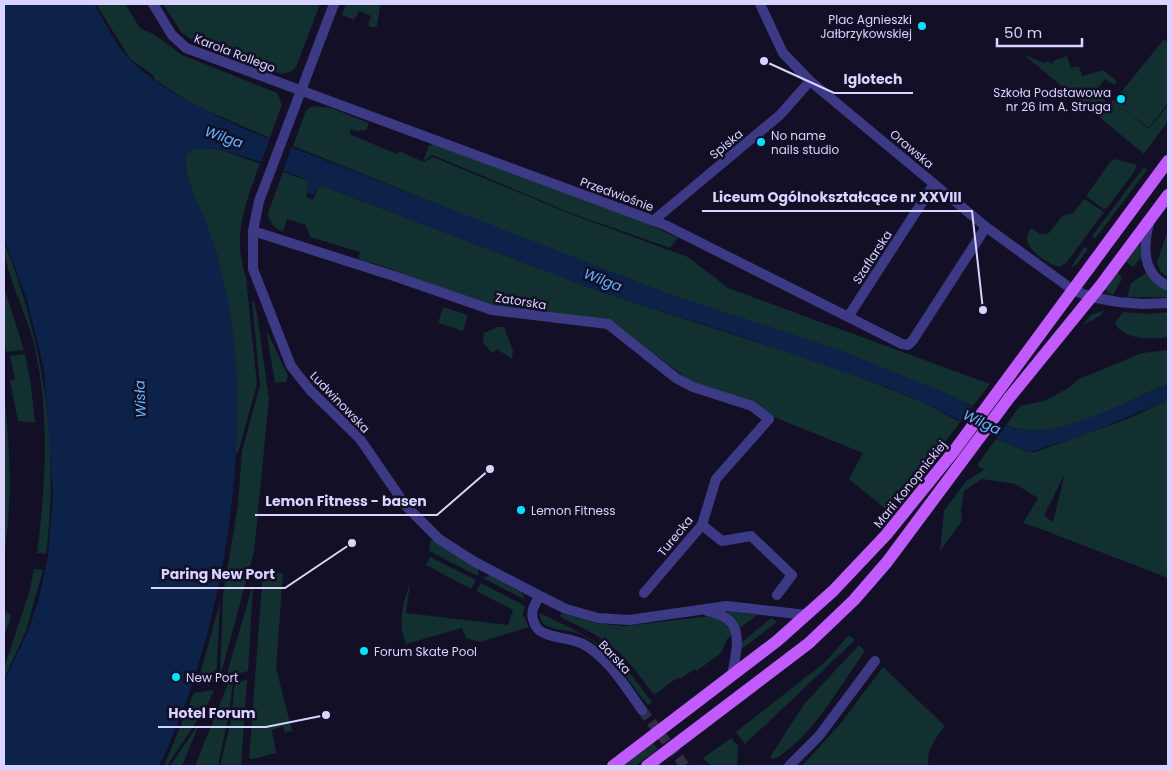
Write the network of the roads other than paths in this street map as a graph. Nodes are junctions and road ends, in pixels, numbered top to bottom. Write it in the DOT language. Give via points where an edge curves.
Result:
graph roads {
  1 [pos="154,4"];
  2 [pos="334,4"];
  3 [pos="760,4"];
  4 [pos="810,82"];
  5 [pos="300,88"];
  6 [pos="1168,161"];
  7 [pos="934,184"];
  8 [pos="1168,195"];
  9 [pos="653,220"];
  10 [pos="1149,222"];
  11 [pos="986,227"];
  12 [pos="253,231"];
  13 [pos="1168,286"];
  14 [pos="1073,290"];
  15 [pos="1091,297"];
  16 [pos="1168,303"];
  17 [pos="848,318"];
  18 [pos="1004,394"];
  19 [pos="769,419"];
  20 [pos="959,455"];
  21 [pos="702,525"];
  22 [pos="644,593"];
  23 [pos="777,595"];
  24 [pos="540,596"];
  25 [pos="693,611"];
  26 [pos="806,615"];
  27 [pos="875,661"];
  28 [pos="732,676"];
  29 [pos="642,710"];
  30 [pos="613,766"];
  31 [pos="647,766"];
  32 [pos="789,766"];
  1 -- 5 [label="street, Karola Rollego" via="172,34 186,48"];
  2 -- 5 [label="street, Ludwinowska"];
  3 -- 4 [label="street, Orawska" via="784,53"];
  4 -- 7 [label="street, Orawska"];
  4 -- 9 [label="street, Spiska" via="780,115"];
  5 -- 9 [label="street, Przedwiośnie"];
  5 -- 12 [label="street, Ludwinowska" via="259,201"];
  6 -- 14 [label="main road, Marii Konopnickiej"];
  7 -- 11 [label="street, Orawska"];
  7 -- 17 [label="street, Szaflarska"];
  8 -- 10 [label="main road, Marii Konopnickiej"];
  9 -- 17 [label="street, Przedwiośnie"];
  10 -- 13 [label="street" via="1146,262 1154,276"];
  10 -- 15 [label="main road, Marii Konopnickiej"];
  11 -- 14 [label="street, Orawska"];
  11 -- 17 [label="street, Przedwiośnie" via="908,344"];
  12 -- 19 [label="street, Zatorska" via="492,310 608,324 676,378 693,387 752,406"];
  12 -- 24 [label="street, Ludwinowska" via="253,269 286,356 299,376 360,439 420,523 459,553"];
  14 -- 15 [label="street, Orawska"];
  14 -- 18 [label="main road, Marii Konopnickiej"];
  15 -- 16 [label="street, Orawska" via="1128,304"];
  15 -- 18 [label="main road, Marii Konopnickiej"];
  18 -- 20 [label="main road, Marii Konopnickiej"];
  19 -- 21 [label="street, Turecka" via="716,479"];
  20 -- 26 [label="main road, Marii Konopnickiej" via="886,535"];
  20 -- 31 [label="main road, Marii Konopnickiej" via="887,562 846,610 809,643"];
  21 -- 22 [label="street, Turecka"];
  21 -- 23 [label="street" via="722,542 751,536 792,575"];
  24 -- 25 [label="street, Ludwinowska" via="579,614 615,620"];
  24 -- 29 [label="street, Barska" via="533,606 532,616 543,635 573,640 590,648"];
  25 -- 26 [label="street, Ludwinowska" via="727,606"];
  25 -- 28 [label="street, Ludwinowska" via="718,613 736,629 738,640"];
  26 -- 28 [label="main road, Marii Konopnickiej"];
  27 -- 32 [label="street" via="819,736"];
  28 -- 30 [label="main road, Marii Konopnickiej"];
}
